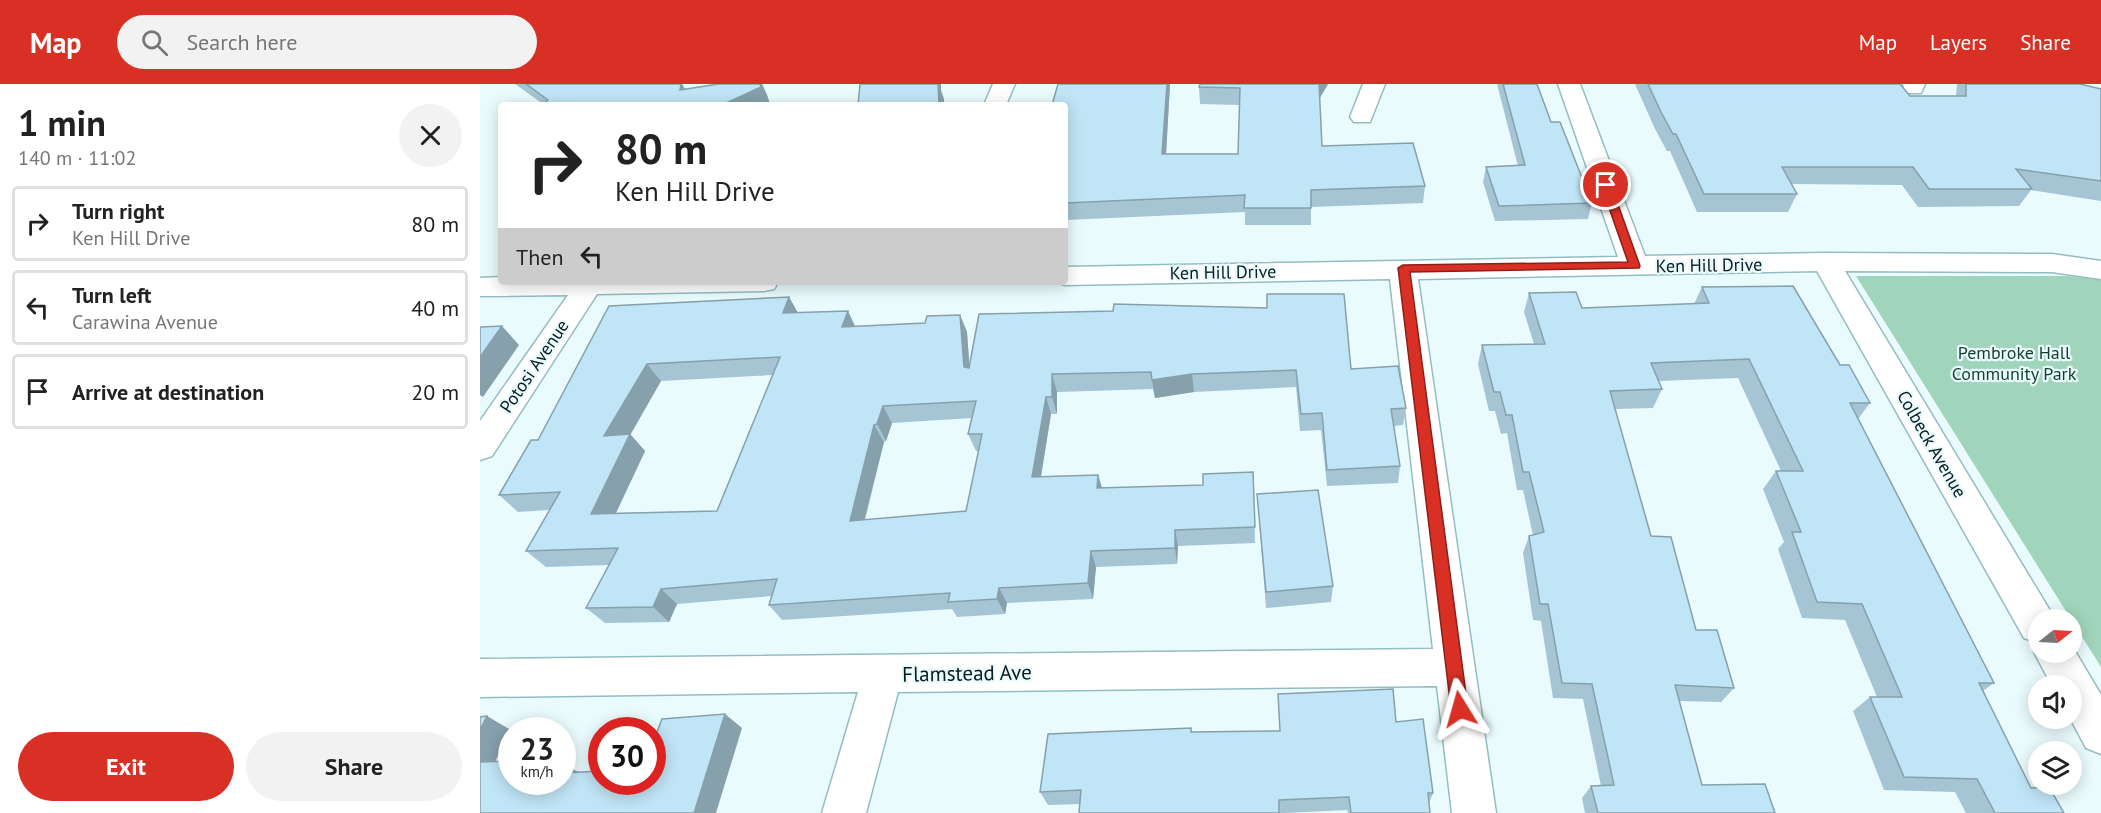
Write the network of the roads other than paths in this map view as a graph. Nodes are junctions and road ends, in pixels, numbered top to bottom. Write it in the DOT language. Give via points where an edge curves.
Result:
graph roads {
  1 [pos="1004,84"];
  2 [pos="1374,84"];
  3 [pos="1569,84"];
  4 [pos="996,102"];
  5 [pos="1362,117"];
  6 [pos="1826,262"];
  7 [pos="1635,266"];
  8 [pos="1403,268"];
  9 [pos="2101,270"];
  10 [pos="1068,276"];
  11 [pos="589,285"];
  12 [pos="480,287"];
  13 [pos="480,447"];
  14 [pos="2028,609"];
  15 [pos="2060,663"];
  16 [pos="1454,668"];
  17 [pos="883,674"];
  18 [pos="480,678"];
  19 [pos="2101,734"];
  20 [pos="844,813"];
  21 [pos="1474,813"];
  1 -- 4 [label="street"];
  2 -- 5 [label="street"];
  3 -- 7 [label="street"];
  6 -- 7 [label="street, Ken Hill Drive"];
  6 -- 9 [label="street, Ken Hill Drive" via="2052,263"];
  6 -- 14 [label="street, Colbeck Avenue"];
  7 -- 8 [label="street, Ken Hill Drive"];
  8 -- 10 [label="street, Ken Hill Drive"];
  8 -- 16 [label="street"];
  11 -- 12 [label="street"];
  11 -- 13 [label="street, Potosi Avenue"];
  15 -- 19 [label="street"];
  16 -- 17 [label="street, Flamstead Ave"];
  16 -- 21 [label="street"];
  17 -- 18 [label="street, Flamstead Ave"];
  17 -- 20 [label="street"];
}
